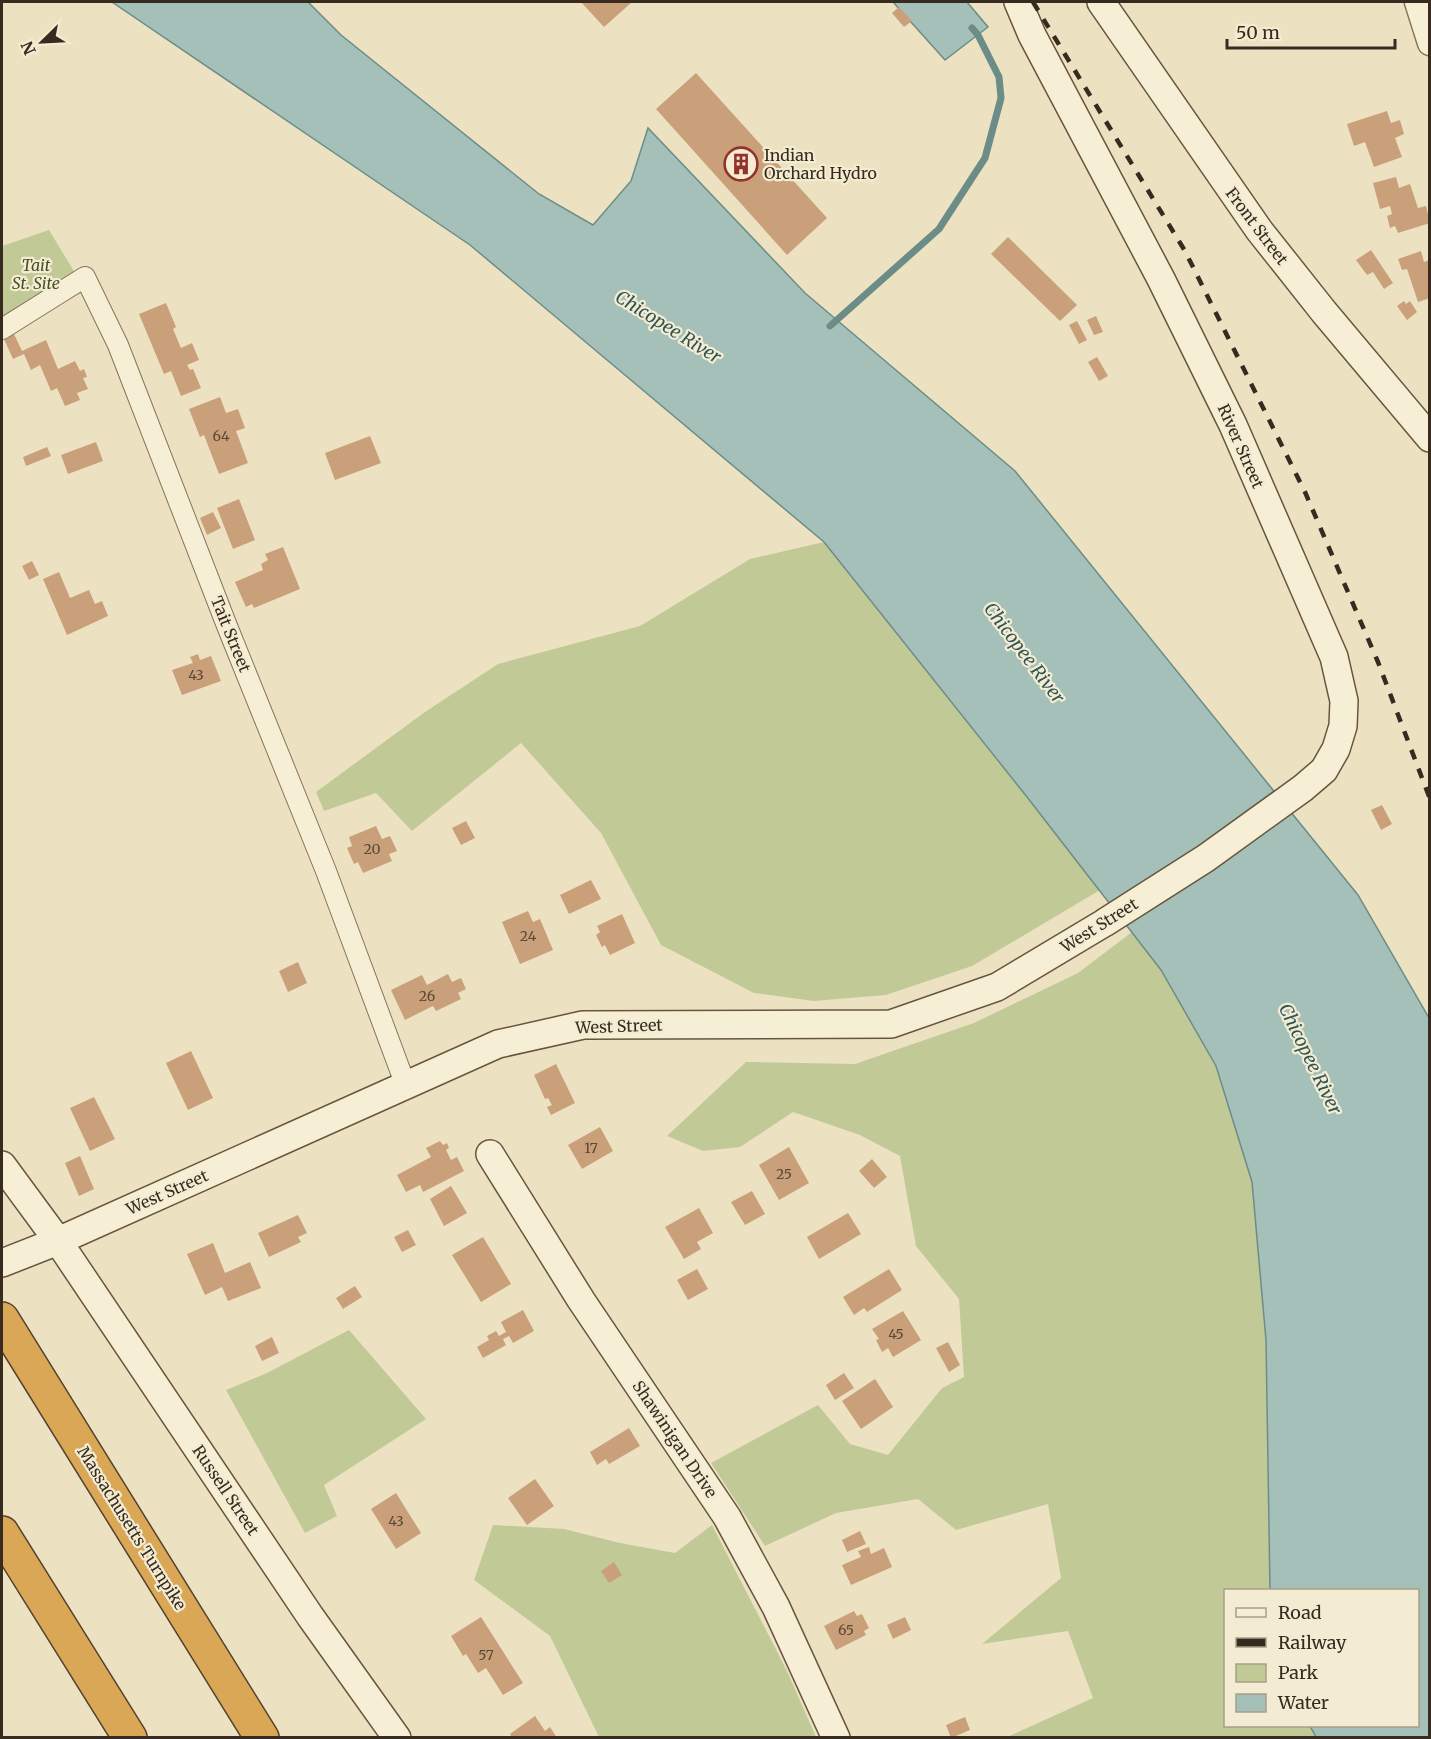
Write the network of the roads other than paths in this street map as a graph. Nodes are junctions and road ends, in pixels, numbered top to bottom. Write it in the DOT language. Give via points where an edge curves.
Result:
graph roads {
  1 [pos="1018,2"];
  2 [pos="1101,2"];
  3 [pos="1417,2"];
  4 [pos="1430,43"];
  5 [pos="2,329"];
  6 [pos="1430,438"];
  7 [pos="1206,858"];
  8 [pos="406,1086"];
  9 [pos="490,1154"];
  10 [pos="2,1165"];
  11 [pos="58,1241"];
  12 [pos="2,1263"];
  13 [pos="2,1319"];
  14 [pos="2,1533"];
  15 [pos="130,1737"];
  16 [pos="262,1737"];
  17 [pos="397,1737"];
  18 [pos="836,1737"];
  1 -- 7 [label="main road, River Street" via="1233,425 1334,657 1344,701 1340,738 1324,770"];
  2 -- 6 [label="main road, Front Street" via="1259,231"];
  3 -- 4 [label="street"];
  5 -- 8 [label="street, Tait Street" via="85,277 118,345 322,861"];
  7 -- 8 [label="main road, West Street" via="997,987 891,1024 583,1025 498,1044"];
  8 -- 11 [label="main road, West Street"];
  9 -- 18 [label="main road, Shawinigan Drive" via="581,1300 727,1517 776,1607"];
  10 -- 11 [label="main road, Russell Street"];
  11 -- 12 [label="main road, West Street"];
  11 -- 17 [label="main road, Russell Street" via="310,1616"];
  13 -- 16 [label="highway, Massachusetts Turnpike"];
  14 -- 15 [label="highway"];
}
